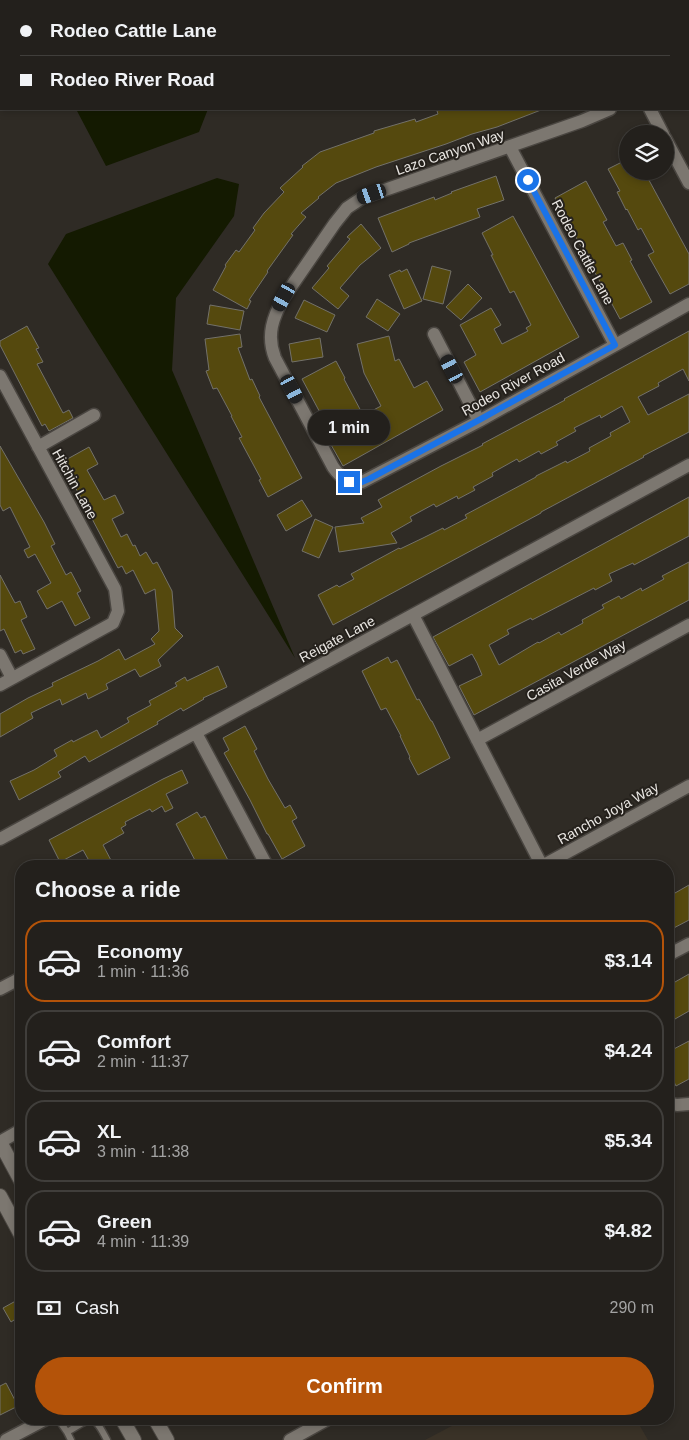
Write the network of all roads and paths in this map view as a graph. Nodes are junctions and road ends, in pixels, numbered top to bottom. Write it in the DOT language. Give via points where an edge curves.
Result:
graph roads {
  1 [pos="608,110"];
  2 [pos="651,110"];
  3 [pos="658,125"];
  4 [pos="510,147"];
  5 [pos="674,155"];
  6 [pos="689,183"];
  7 [pos="689,304"];
  8 [pos="434,334"];
  9 [pos="615,345"];
  10 [pos="0,376"];
  11 [pos="94,415"];
  12 [pos="479,420"];
  13 [pos="38,447"];
  14 [pos="689,466"];
  15 [pos="349,482"];
  16 [pos="413,615"];
  17 [pos="689,625"];
  18 [pos="0,655"];
  19 [pos="12,678"];
  20 [pos="0,685"];
  21 [pos="196,733"];
  22 [pos="477,740"];
  23 [pos="689,786"];
  24 [pos="0,839"];
  25 [pos="264,860"];
  26 [pos="539,860"];
  27 [pos="553,860"];
  28 [pos="689,944"];
  29 [pos="674,952"];
  30 [pos="15,981"];
  31 [pos="0,989"];
  32 [pos="15,1133"];
  33 [pos="0,1142"];
  34 [pos="15,1170"];
  35 [pos="0,1196"];
  36 [pos="15,1224"];
  37 [pos="35,1425"];
  38 [pos="62,1425"];
  39 [pos="80,1425"];
  40 [pos="99,1425"];
  41 [pos="125,1425"];
  42 [pos="158,1425"];
  43 [pos="317,1425"];
  44 [pos="67,1432"];
  45 [pos="6,1440"];
  46 [pos="71,1440"];
  47 [pos="107,1440"];
  48 [pos="134,1440"];
  49 [pos="167,1440"];
  50 [pos="290,1440"];
  1 -- 4 [label="street, Lazo Canyon Way"];
  2 -- 3 [label="street"];
  4 -- 9 [label="street, Rodeo Cattle Lane"];
  4 -- 15 [label="street, Lazo Canyon Way" via="355,202 335,223 277,309 270,339 275,358 332,467"];
  5 -- 6 [label="street"];
  7 -- 9 [label="street, Rodeo River Road"];
  8 -- 12 [label="street"];
  9 -- 12 [label="street, Rodeo River Road"];
  10 -- 13 [label="street, Hitchin Lane"];
  11 -- 13 [label="street"];
  12 -- 15 [label="street, Rodeo River Road" via="369,479"];
  13 -- 19 [label="street, Hitchin Lane" via="115,589 117,608 113,623"];
  14 -- 16 [label="street, Reigate Lane"];
  16 -- 21 [label="street, Reigate Lane"];
  16 -- 22 [label="street"];
  17 -- 22 [label="street, Casita Verde Way"];
  18 -- 19 [label="street"];
  19 -- 20 [label="street"];
  21 -- 24 [label="street, Reigate Lane"];
  21 -- 25 [label="street"];
  22 -- 26 [label="street"];
  23 -- 27 [label="street, Rancho Joya Way"];
  28 -- 29 [label="street"];
  30 -- 31 [label="street"];
  32 -- 33 [label="street"];
  33 -- 34 [label="main road"];
  35 -- 36 [label="main road"];
  37 -- 45 [label="street"];
  38 -- 44 [label="lane"];
  39 -- 44 [label="lane"];
  40 -- 47 [label="lane"];
  41 -- 48 [label="main road"];
  42 -- 49 [label="main road"];
  43 -- 50 [label="street"];
  44 -- 46 [label="lane"];
}
